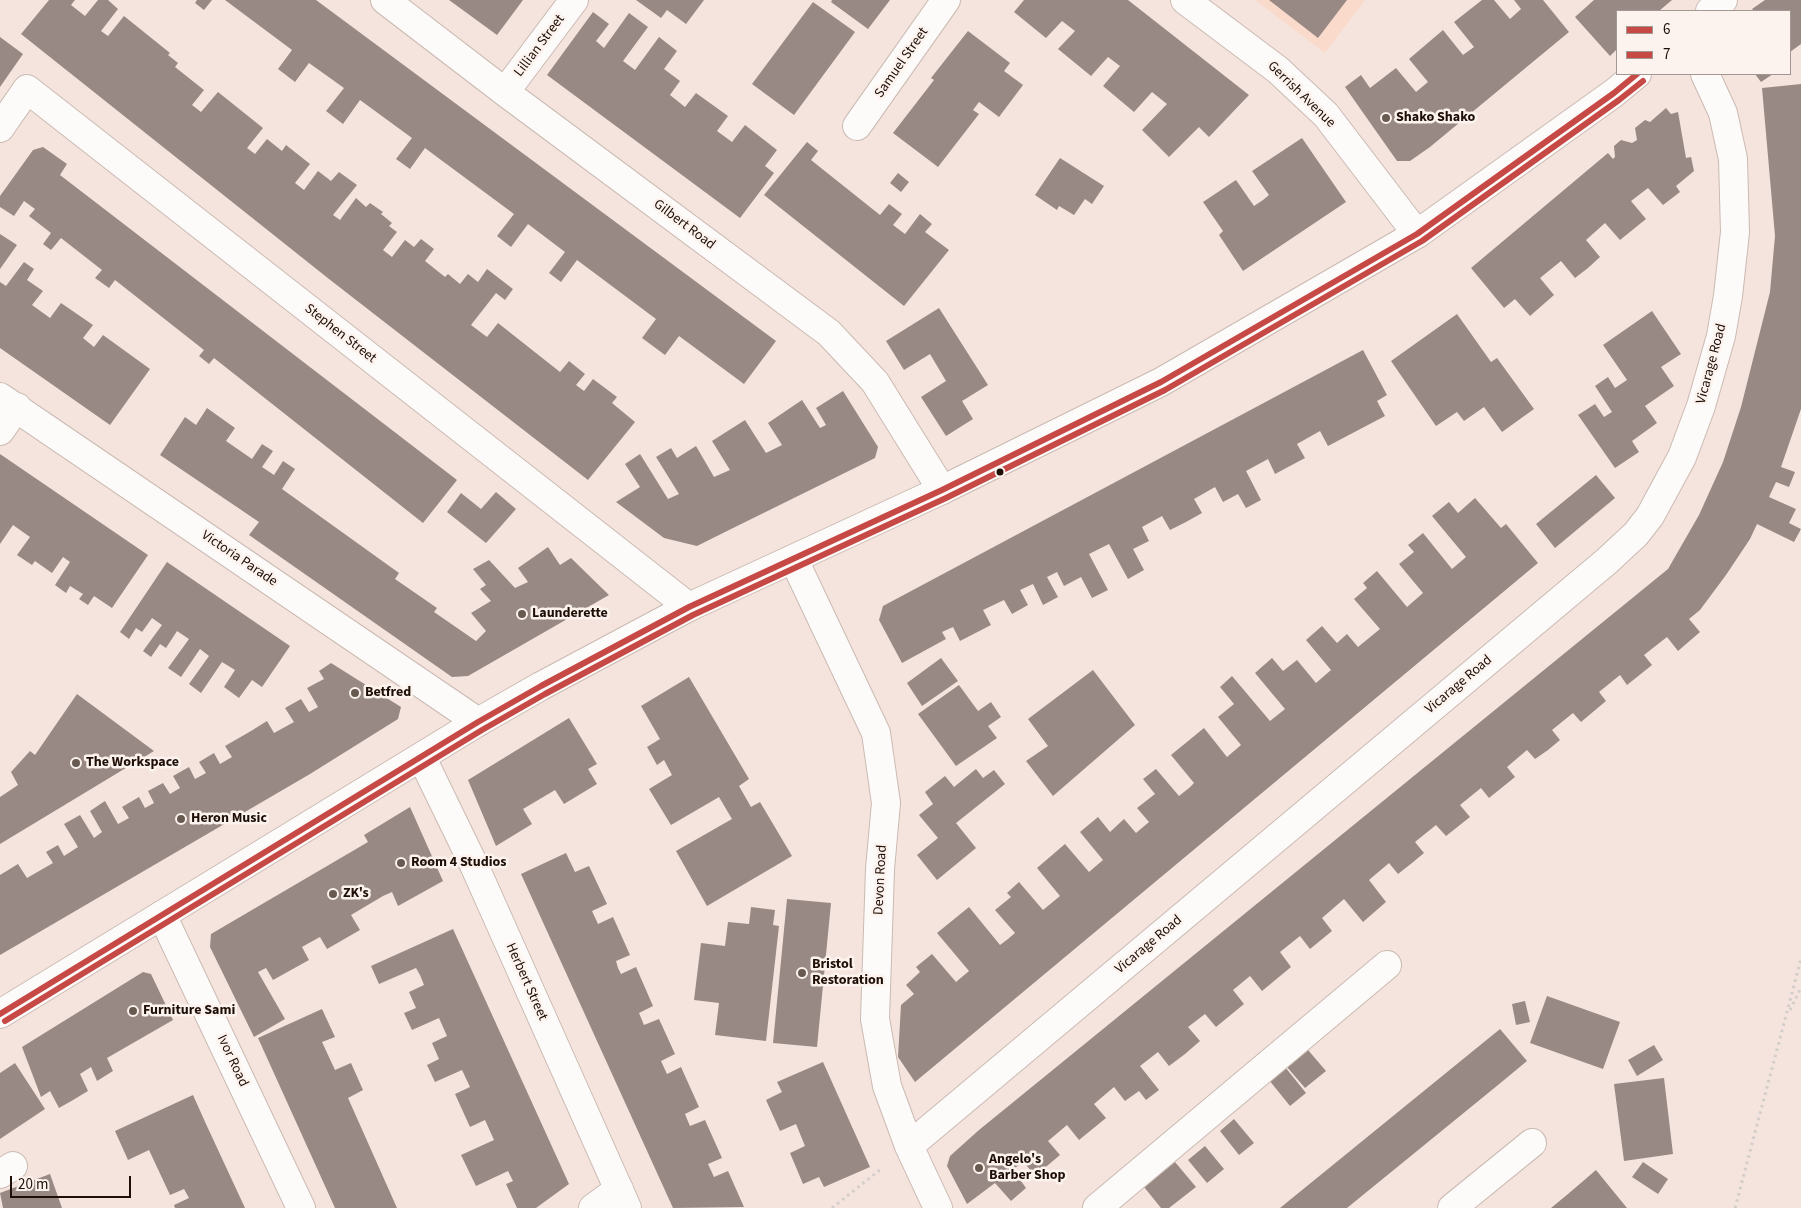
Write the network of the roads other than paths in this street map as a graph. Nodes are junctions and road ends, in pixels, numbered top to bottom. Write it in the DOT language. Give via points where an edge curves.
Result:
graph roads {
  1 [pos="385,0"];
  2 [pos="574,0"];
  3 [pos="946,0"];
  4 [pos="1185,0"];
  5 [pos="1723,0"];
  6 [pos="1711,10"];
  7 [pos="1637,75"];
  8 [pos="1705,75"];
  9 [pos="505,92"];
  10 [pos="857,126"];
  11 [pos="0,128"];
  12 [pos="1417,234"];
  13 [pos="8,402"];
  14 [pos="0,431"];
  15 [pos="942,490"];
  16 [pos="794,560"];
  17 [pos="690,607"];
  18 [pos="478,722"];
  19 [pos="422,758"];
  20 [pos="162,915"];
  21 [pos="1387,965"];
  22 [pos="0,1014"];
  23 [pos="1532,1143"];
  24 [pos="909,1146"];
  25 [pos="623,1198"];
  26 [pos="935,1207"];
  27 [pos="301,1208"];
  28 [pos="593,1208"];
  29 [pos="1097,1208"];
  30 [pos="1452,1208"];
  1 -- 9 [label="street, Gilbert Road"];
  2 -- 9 [label="street, Lillian Street"];
  3 -- 10 [label="street, Samuel Street"];
  4 -- 12 [label="street, Gerrish Avenue" via="1278,70 1326,115"];
  5 -- 6 [label="street"];
  7 -- 12 [label="street"];
  8 -- 24 [label="street, Vicarage Road" via="1723,113 1733,159 1735,232 1730,287 1721,336 1701,406 1682,457 1650,516 1607,561"];
  9 -- 15 [label="street, Gilbert Road" via="829,333 875,382"];
  11 -- 17 [label="street, Stephen Street" via="27,89"];
  12 -- 15 [label="street" via="1161,382"];
  13 -- 14 [label="street"];
  13 -- 18 [label="street, Victoria Parade"];
  15 -- 16 [label="street"];
  16 -- 17 [label="street"];
  16 -- 24 [label="street, Devon Road" via="876,733 886,803 880,870 875,1019 887,1086"];
  17 -- 18 [label="street"];
  18 -- 19 [label="street"];
  19 -- 20 [label="street"];
  19 -- 25 [label="street, Herbert Street" via="474,865"];
  20 -- 22 [label="street"];
  20 -- 27 [label="street, Ivor Road"];
  21 -- 29 [label="street"];
  23 -- 30 [label="street"];
  24 -- 26 [label="street, Devon Road"];
  25 -- 28 [label="street"];
}
